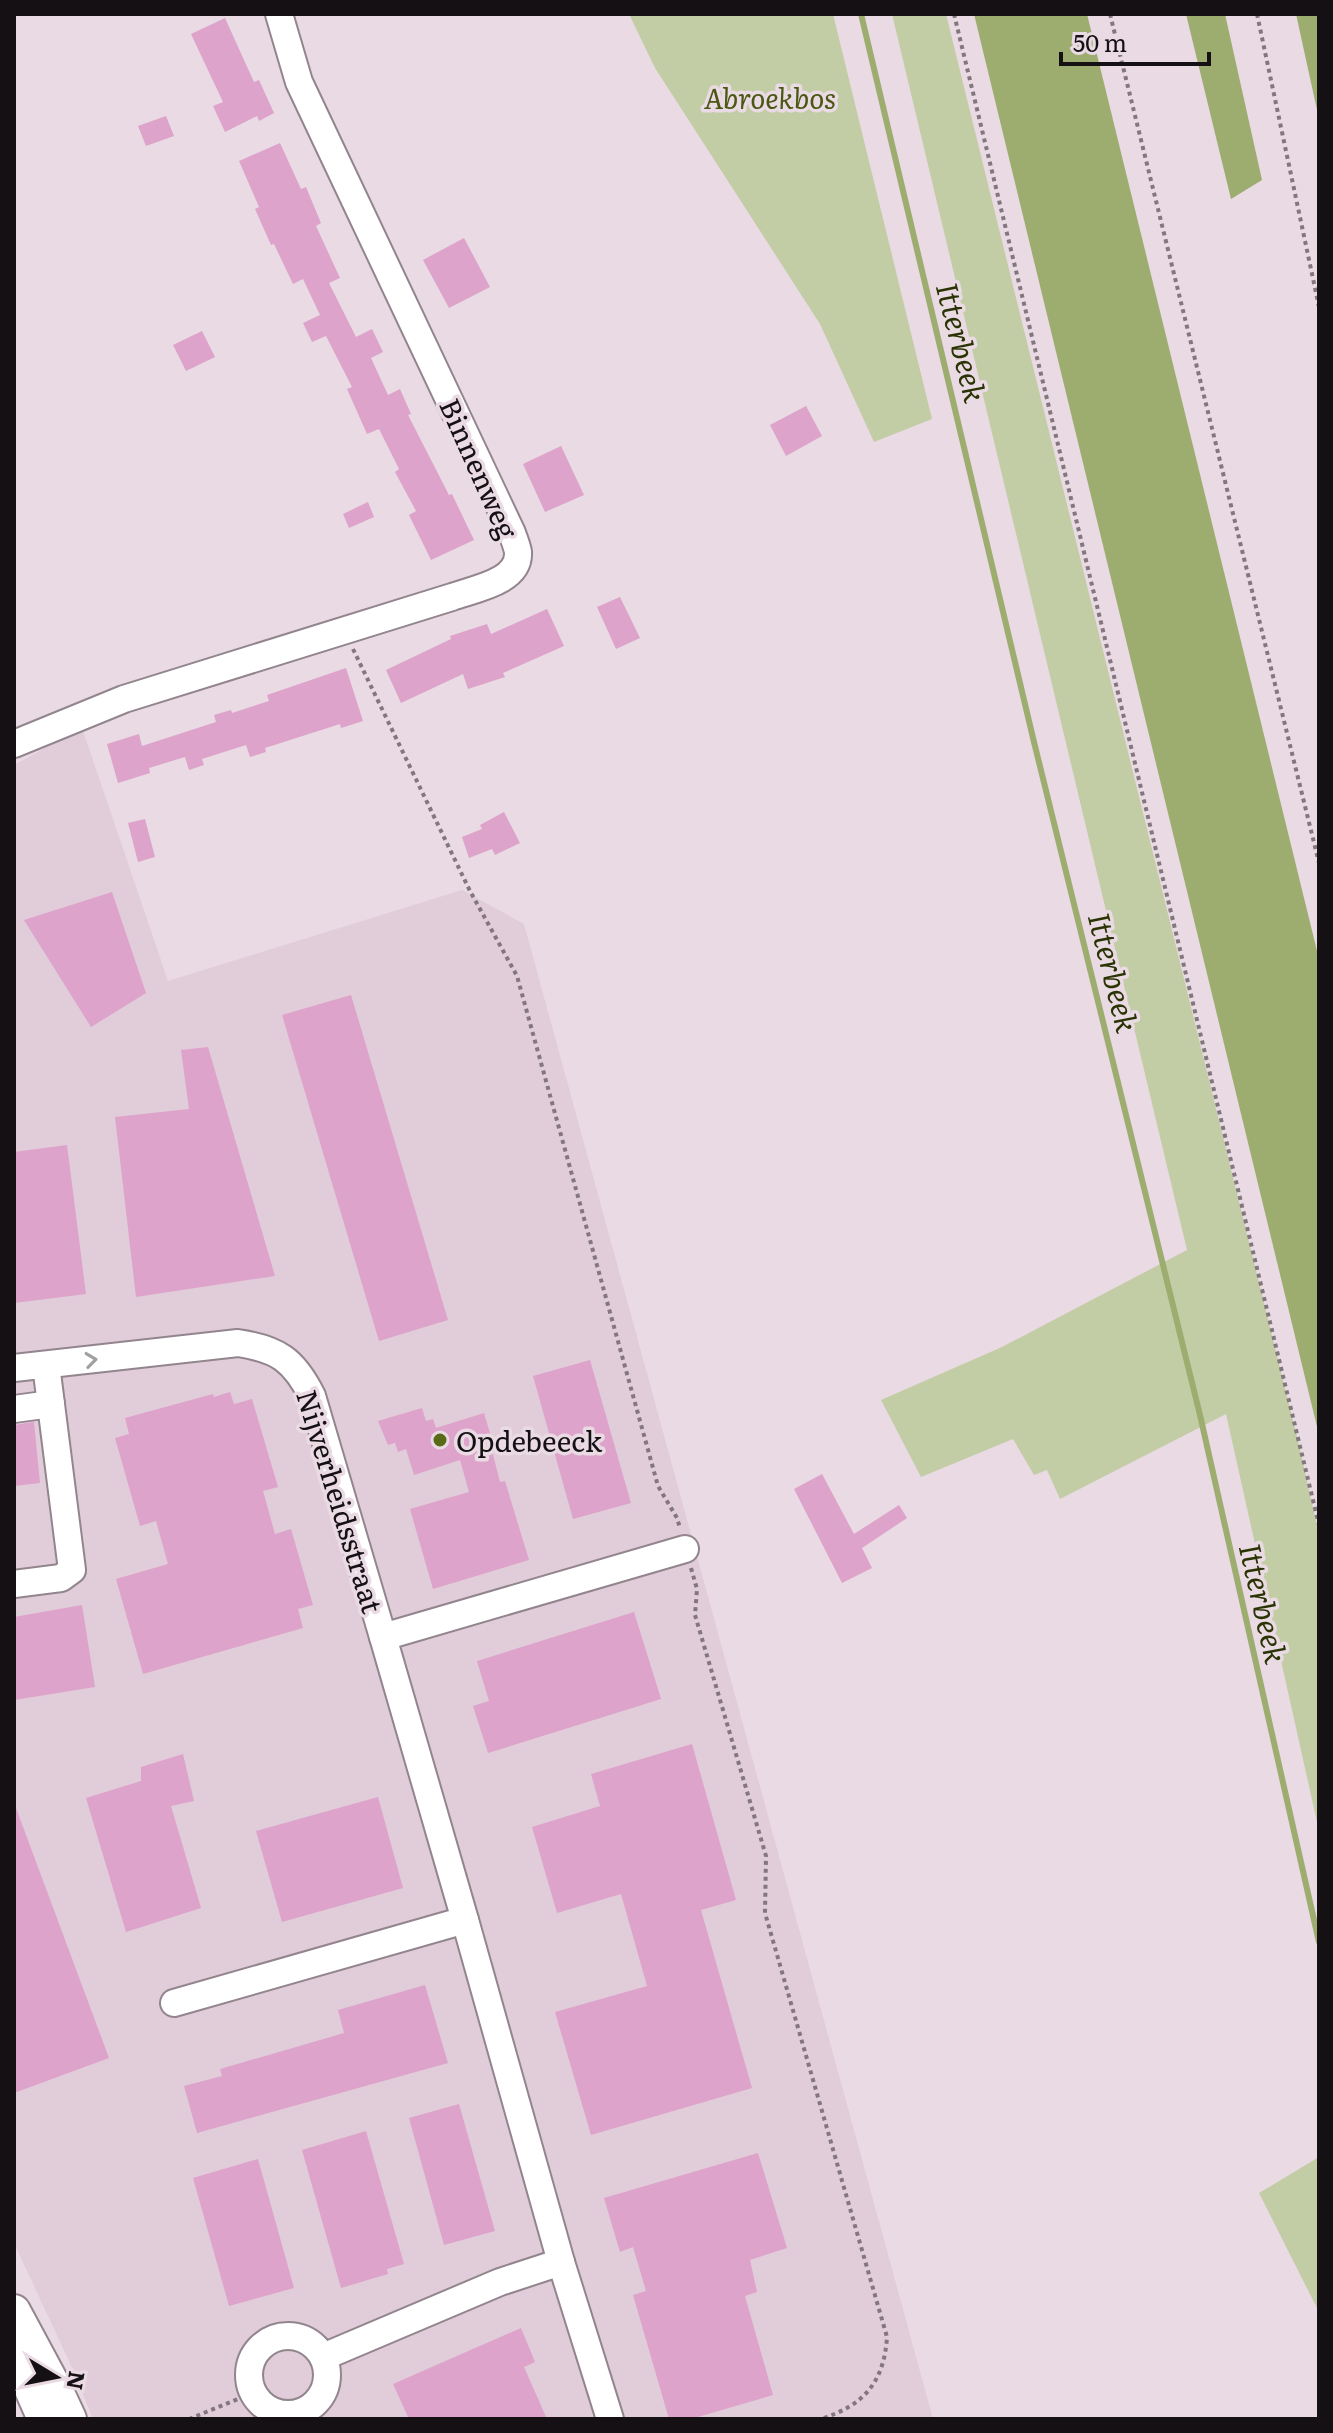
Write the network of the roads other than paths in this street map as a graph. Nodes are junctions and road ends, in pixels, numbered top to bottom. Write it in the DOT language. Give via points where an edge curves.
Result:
graph roads {
  1 [pos="279,14"];
  2 [pos="14,744"];
  3 [pos="46,1365"];
  4 [pos="14,1368"];
  5 [pos="51,1404"];
  6 [pos="14,1409"];
  7 [pos="685,1549"];
  8 [pos="14,1584"];
  9 [pos="383,1637"];
  10 [pos="465,1920"];
  11 [pos="174,2003"];
  12 [pos="561,2262"];
  13 [pos="14,2311"];
  14 [pos="14,2351"];
  15 [pos="323,2357"];
  16 [pos="44,2419"];
  17 [pos="70,2419"];
  18 [pos="610,2419"];
  1 -- 2 [label="street, Binnenweg" via="299,82 512,533 518,552 515,567 502,579 124,699"];
  3 -- 4 [label="street, Nijverheidsstraat"];
  3 -- 5 [label="street"];
  3 -- 9 [label="street, Nijverheidsstraat, one-way" via="238,1343 261,1346 286,1359 301,1373 312,1396"];
  5 -- 6 [label="street"];
  5 -- 8 [label="street" via="72,1570 61,1578"];
  7 -- 9 [label="street, Nijverheidsstraat"];
  9 -- 10 [label="street, Nijverheidsstraat"];
  10 -- 11 [label="street"];
  10 -- 12 [label="street, Nijverheidsstraat"];
  12 -- 15 [label="street" via="500,2282"];
  12 -- 18 [label="street, Nijverheidsstraat"];
  13 -- 17 [label="main road"];
  14 -- 16 [label="main road"];
  15 -- 15 [label="street" via="323,2393 306,2410 270,2410 253,2393 249,2366 264,2343 290,2335 303,2338"];
}
